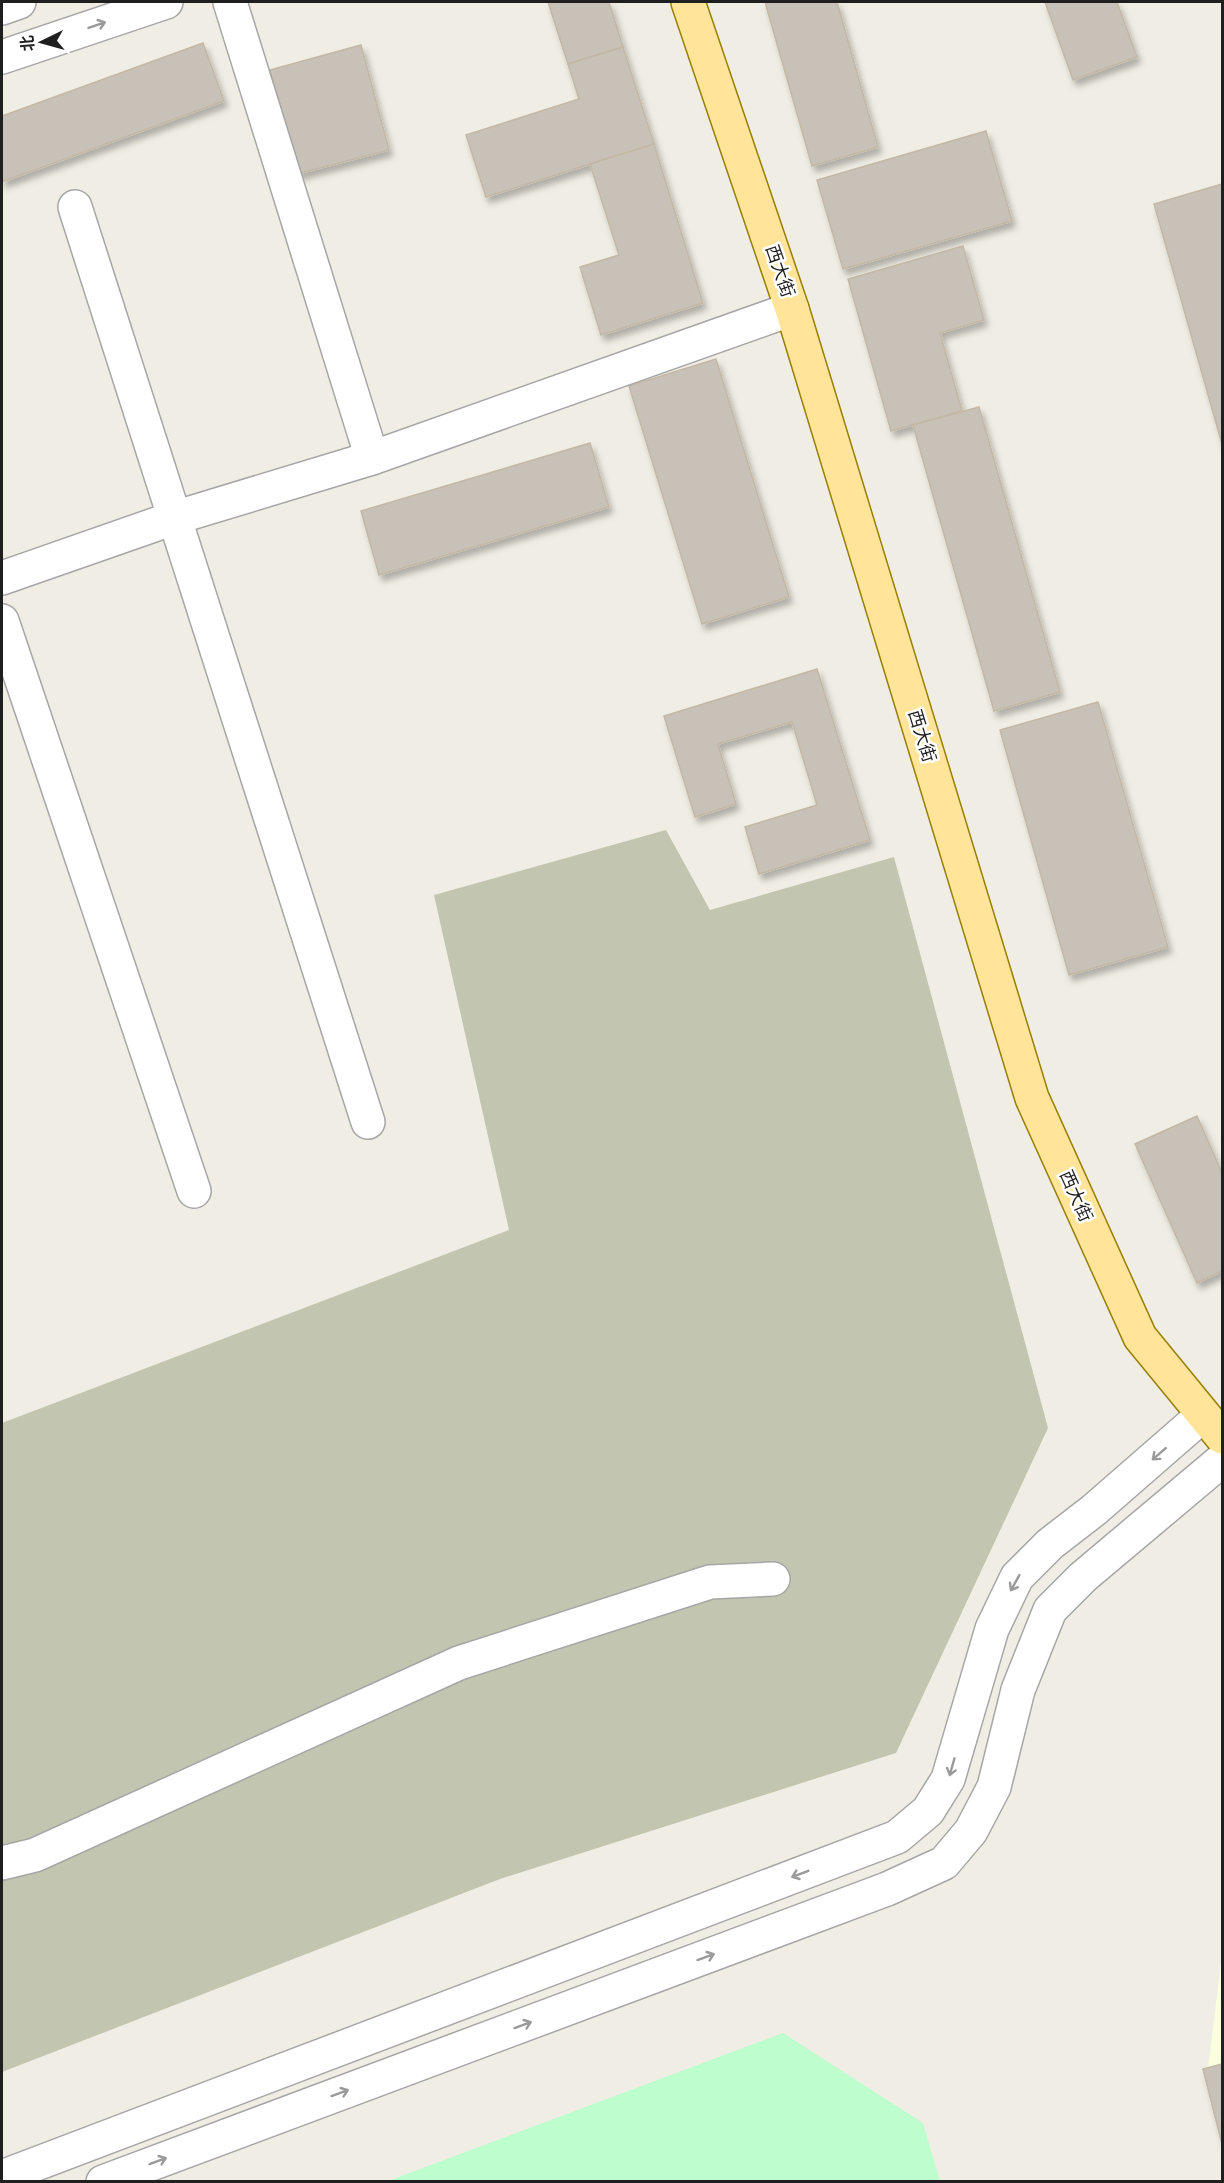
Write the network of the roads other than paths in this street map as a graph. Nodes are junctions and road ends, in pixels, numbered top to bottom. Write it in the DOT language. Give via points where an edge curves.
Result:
graph roads {
  1 [pos="19,2"];
  2 [pos="166,2"];
  3 [pos="230,2"];
  4 [pos="688,2"];
  5 [pos="2,8"];
  6 [pos="2,57"];
  7 [pos="75,207"];
  8 [pos="792,309"];
  9 [pos="372,458"];
  10 [pos="174,518"];
  11 [pos="2,578"];
  12 [pos="2,621"];
  13 [pos="368,1122"];
  14 [pos="194,1191"];
  15 [pos="1213,1426"];
  16 [pos="1222,1460"];
  17 [pos="773,1579"];
  18 [pos="2,1863"];
  19 [pos="2,2177"];
  20 [pos="103,2181"];
  1 -- 5 [label="street"];
  6 -- 2 [label="street, one-way"];
  3 -- 9 [label="street"];
  4 -- 8 [label="main road, 西大街"];
  7 -- 10 [label="street"];
  8 -- 9 [label="street"];
  8 -- 15 [label="main road, 西大街" via="1032,1098 1140,1337"];
  9 -- 10 [label="street"];
  10 -- 11 [label="street"];
  10 -- 13 [label="street"];
  12 -- 14 [label="street"];
  15 -- 19 [label="street, one-way" via="1094,1510 1050,1544 1017,1577 992,1629 948,1779 928,1811 897,1837"];
  20 -- 16 [label="street, one-way" via="887,1889 944,1863 971,1831 994,1787 1018,1690 1050,1610 1083,1577"];
  17 -- 18 [label="street" via="710,1582 459,1663 35,1855"];
}
